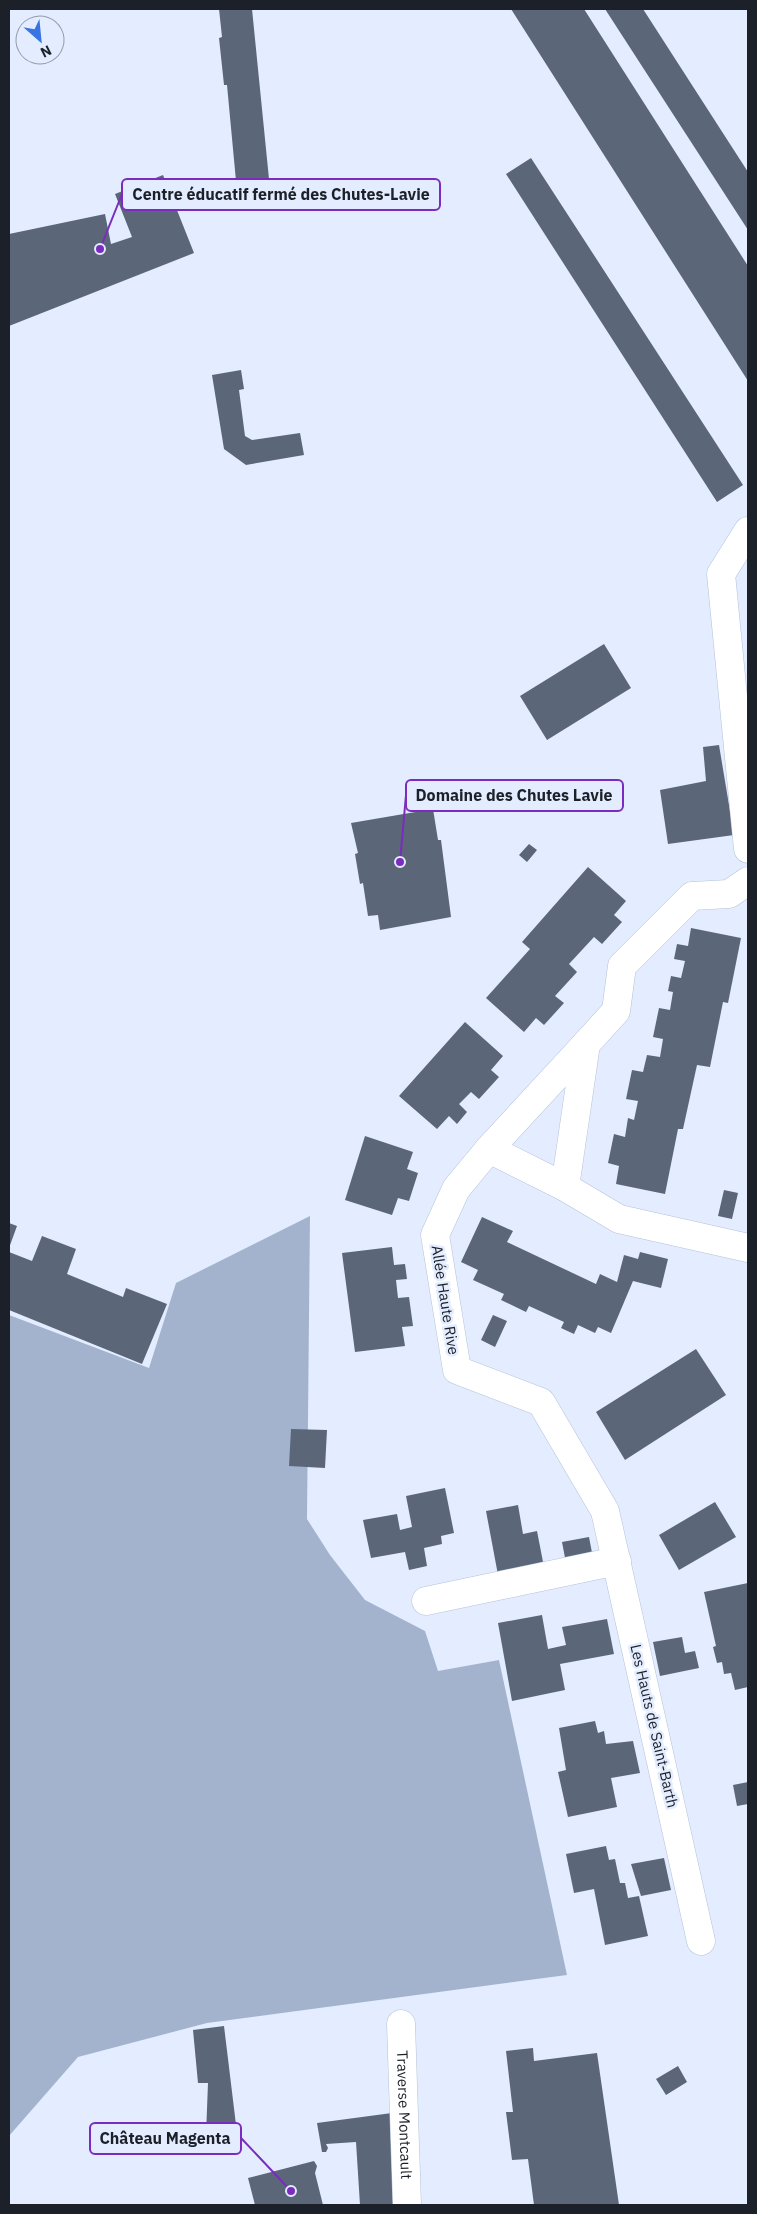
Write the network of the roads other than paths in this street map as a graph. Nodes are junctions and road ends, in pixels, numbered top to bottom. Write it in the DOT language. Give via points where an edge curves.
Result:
graph roads {
  1 [pos="748,531"];
  2 [pos="748,849"];
  3 [pos="738,887"];
  4 [pos="586,1044"];
  5 [pos="489,1149"];
  6 [pos="565,1187"];
  7 [pos="748,1248"];
  8 [pos="605,1511"];
  9 [pos="617,1561"];
  10 [pos="426,1601"];
  11 [pos="702,1941"];
  12 [pos="401,2024"];
  13 [pos="407,2205"];
  1 -- 2 [label="street" via="721,574"];
  3 -- 4 [label="street, Allée Haute Rive" via="692,896 622,966 616,1011"];
  4 -- 5 [label="street, Allée Haute Rive"];
  4 -- 6 [label="street"];
  5 -- 6 [label="street"];
  5 -- 8 [label="street, Allée Haute Rive" via="456,1189 435,1235 457,1370 541,1402"];
  6 -- 7 [label="street" via="619,1219"];
  8 -- 9 [label="street, Les Hauts de Saint-Barth"];
  9 -- 10 [label="street"];
  9 -- 11 [label="street, Les Hauts de Saint-Barth"];
  12 -- 13 [label="street, Traverse Montcault"];
}
